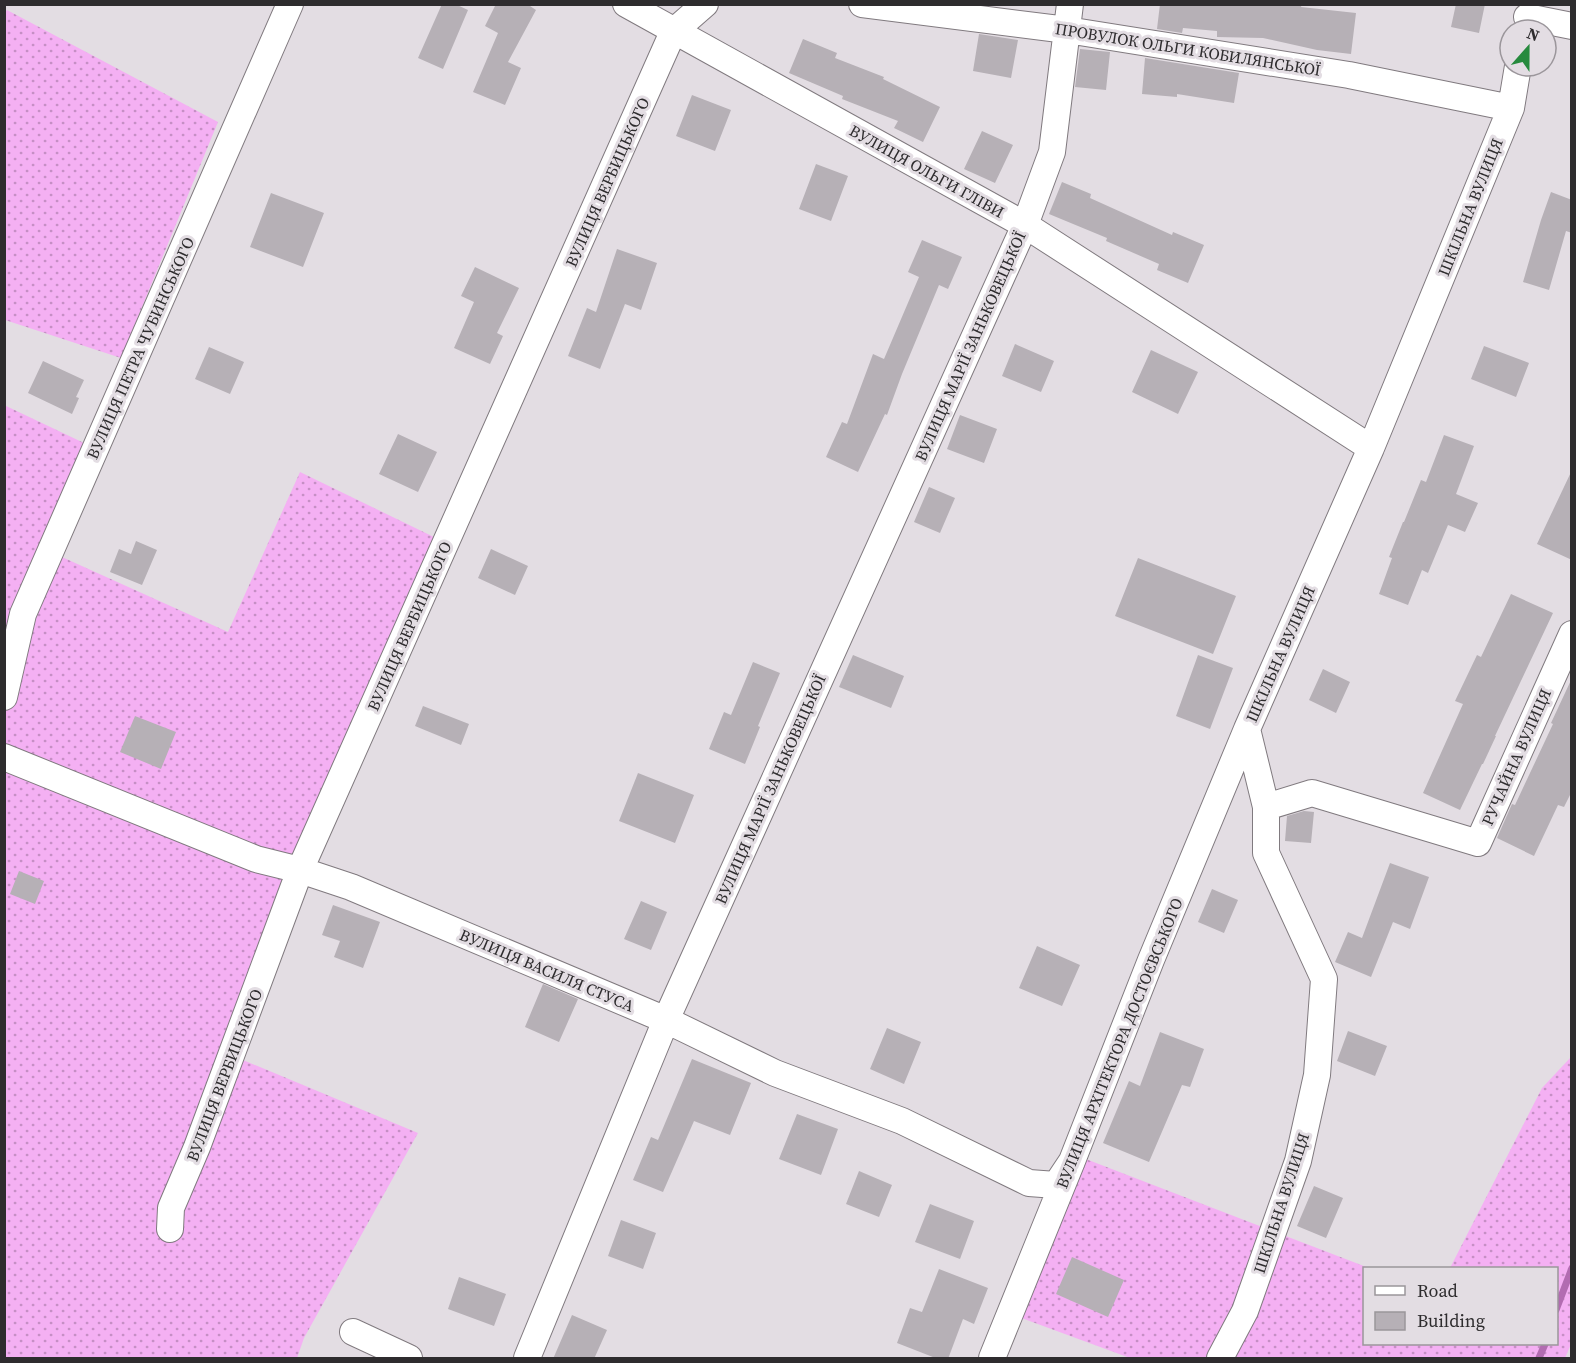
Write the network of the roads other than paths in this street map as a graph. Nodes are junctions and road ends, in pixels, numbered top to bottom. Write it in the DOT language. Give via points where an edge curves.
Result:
graph roads {
  1 [pos="290,4"];
  2 [pos="626,4"];
  3 [pos="705,4"];
  4 [pos="862,4"];
  5 [pos="1070,4"];
  6 [pos="1527,17"];
  7 [pos="1572,26"];
  8 [pos="1067,30"];
  9 [pos="673,32"];
  10 [pos="1516,78"];
  11 [pos="1511,108"];
  12 [pos="1025,225"];
  13 [pos="1371,448"];
  14 [pos="1572,634"];
  15 [pos="4,697"];
  16 [pos="1247,729"];
  17 [pos="4,757"];
  18 [pos="1266,807"];
  19 [pos="300,870"];
  20 [pos="666,1020"];
  21 [pos="1072,1161"];
  22 [pos="170,1229"];
  23 [pos="353,1332"];
  24 [pos="409,1359"];
  25 [pos="527,1359"];
  26 [pos="992,1359"];
  27 [pos="1220,1359"];
  1 -- 15 [label="street, ВУЛИЦЯ ПЕТРА ЧУБИНСЬКОГО" via="23,614"];
  2 -- 9 [label="street, ВУЛИЦЯ ОЛЬГИ ГЛІВИ"];
  3 -- 9 [label="street"];
  4 -- 8 [label="street, ПРОВУЛОК ОЛЬГИ КОБИЛЯНСЬКОЇ"];
  5 -- 8 [label="street, ВУЛИЦЯ МАРІЇ ЗАНЬКОВЕЦЬКОЇ"];
  6 -- 7 [label="street"];
  8 -- 11 [label="street, ПРОВУЛОК ОЛЬГИ КОБИЛЯНСЬКОЇ" via="1349,75"];
  8 -- 12 [label="street, ВУЛИЦЯ МАРІЇ ЗАНЬКОВЕЦЬКОЇ" via="1052,153"];
  9 -- 12 [label="street, ВУЛИЦЯ ОЛЬГИ ГЛІВИ"];
  9 -- 19 [label="street, ВУЛИЦЯ ВЕРБИЦЬКОГО"];
  10 -- 11 [label="street, ШКІЛЬНА ВУЛИЦЯ"];
  11 -- 13 [label="street, ШКІЛЬНА ВУЛИЦЯ"];
  12 -- 13 [label="street, ВУЛИЦЯ ОЛЬГИ ГЛІВИ"];
  12 -- 20 [label="street, ВУЛИЦЯ МАРІЇ ЗАНЬКОВЕЦЬКОЇ"];
  13 -- 16 [label="street, ШКІЛЬНА ВУЛИЦЯ"];
  14 -- 18 [label="street, РУЧАЙНА ВУЛИЦЯ" via="1478,843 1312,793"];
  16 -- 18 [label="street, ШКІЛЬНА ВУЛИЦЯ"];
  16 -- 21 [label="street, ВУЛИЦЯ АРХІТЕКТОРА ДОСТОЄВСЬКОГО"];
  17 -- 19 [label="street, ВУЛИЦЯ ВАСИЛЯ СТУСА" via="256,859"];
  18 -- 27 [label="street, ШКІЛЬНА ВУЛИЦЯ" via="1266,853 1324,979 1317,1075 1298,1161 1245,1311"];
  19 -- 20 [label="street, ВУЛИЦЯ ВАСИЛЯ СТУСА" via="351,887"];
  19 -- 22 [label="street, ВУЛИЦЯ ВЕРБИЦЬКОГО" via="171,1208"];
  20 -- 21 [label="street, ВУЛИЦЯ ВАСИЛЯ СТУСА" via="775,1073 902,1121 1029,1183 1056,1185"];
  20 -- 25 [label="street, ВУЛИЦЯ МАРІЇ ЗАНЬКОВЕЦЬКОЇ"];
  21 -- 26 [label="street, ВУЛИЦЯ АРХІТЕКТОРА ДОСТОЄВСЬКОГО"];
  23 -- 24 [label="street"];
}
